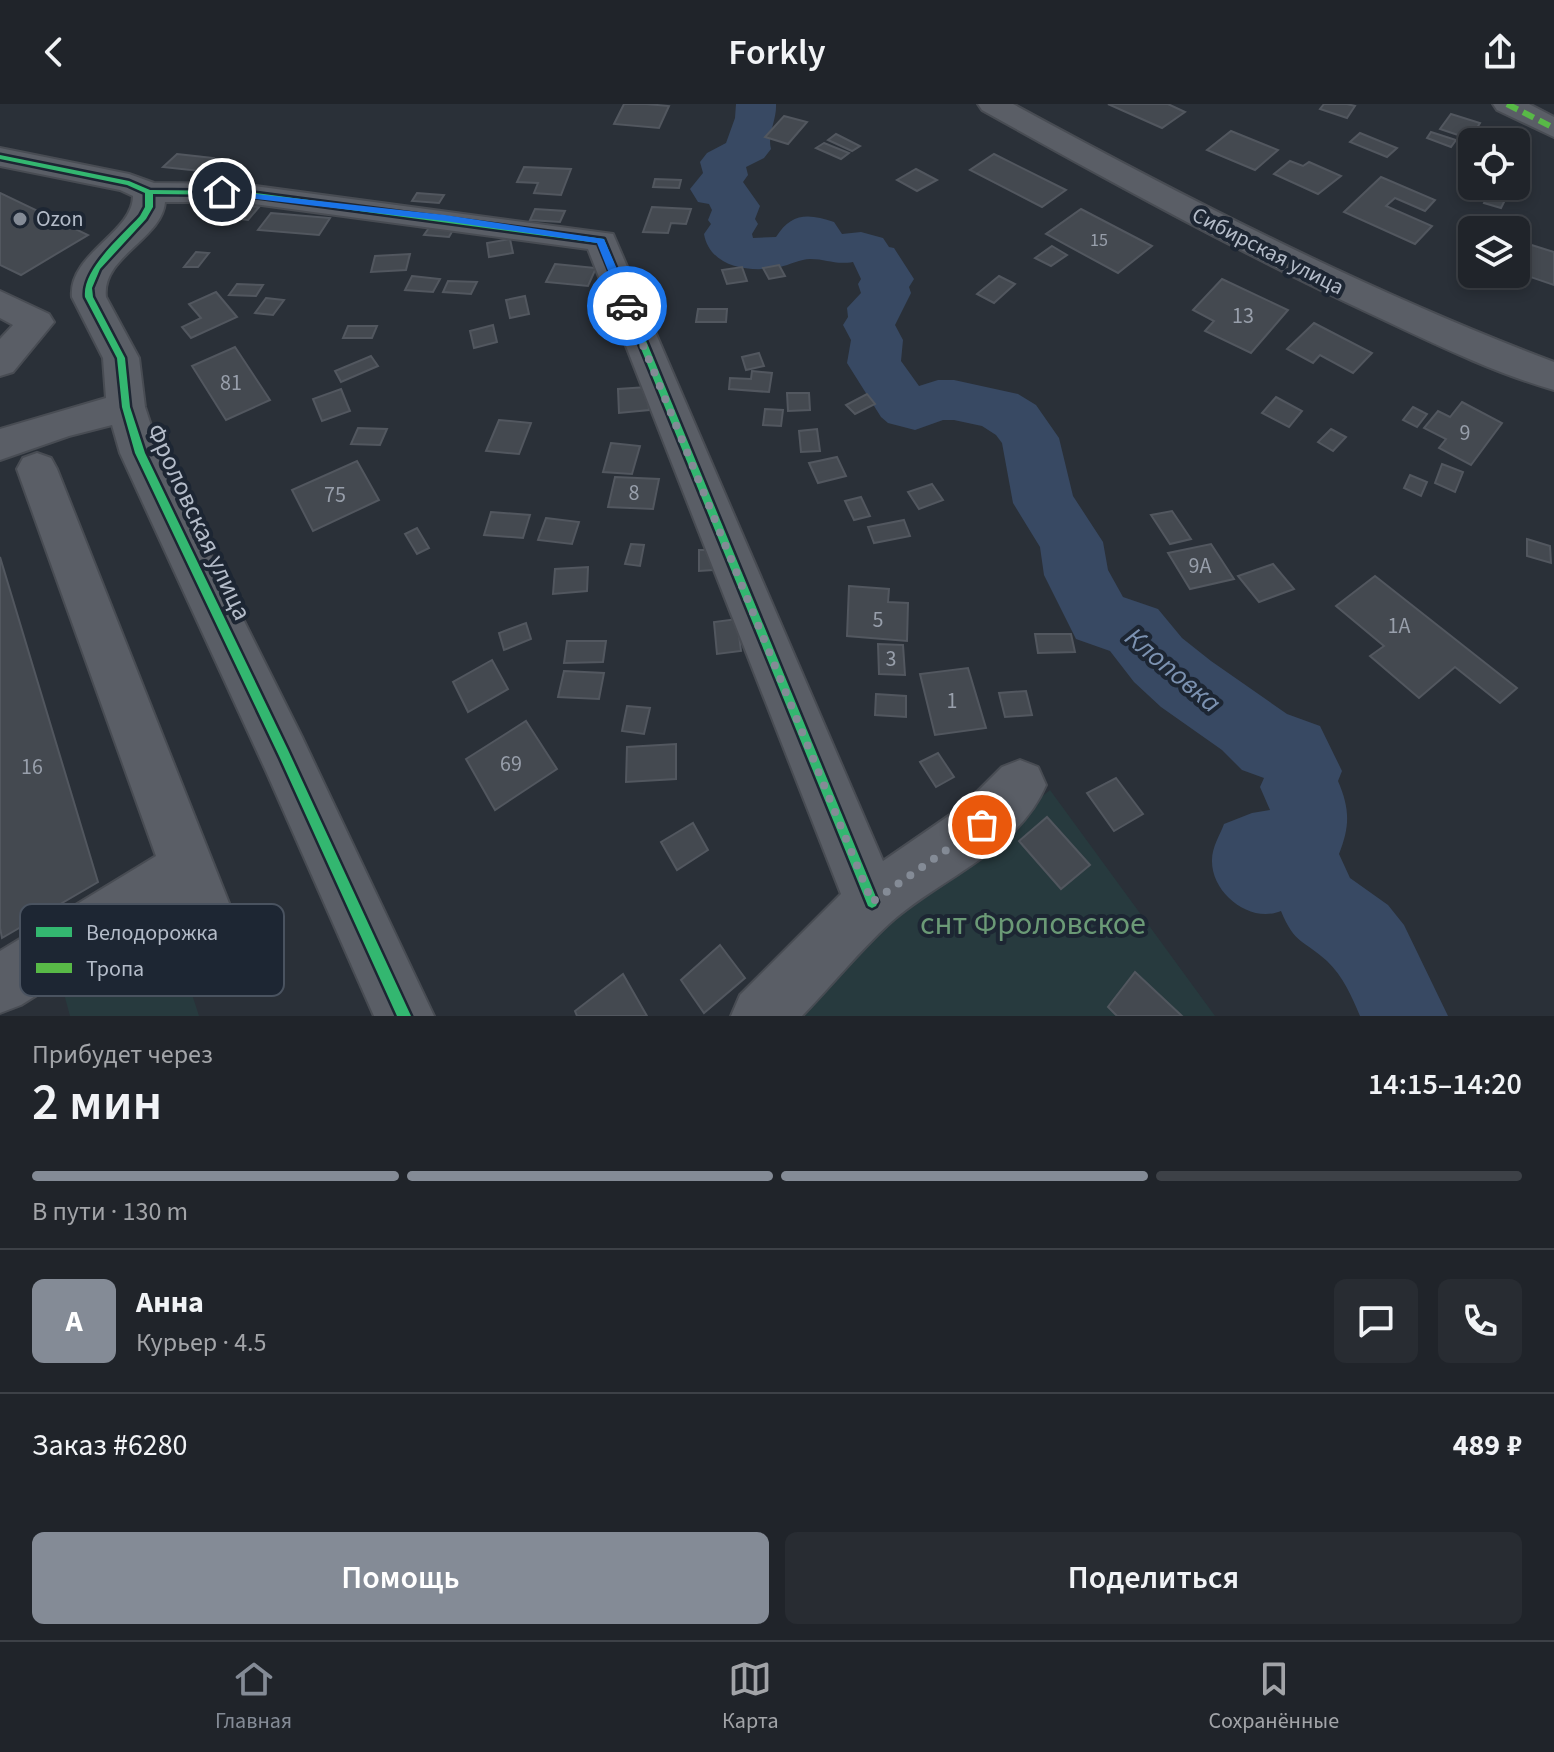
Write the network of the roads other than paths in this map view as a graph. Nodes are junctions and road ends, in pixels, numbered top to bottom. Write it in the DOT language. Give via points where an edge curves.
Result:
graph roads {
  1 [pos="992,104"];
  2 [pos="1507,104"];
  3 [pos="1554,128"];
  4 [pos="0,157"];
  5 [pos="149,192"];
  6 [pos="0,303"];
  7 [pos="0,363"];
  8 [pos="1554,377"];
  9 [pos="126,407"];
  10 [pos="18,457"];
  11 [pos="1020,785"];
  12 [pos="188,868"];
  13 [pos="872,902"];
  14 [pos="130,904"];
  15 [pos="201,904"];
  16 [pos="20,972"];
  17 [pos="0,984"];
  18 [pos="404,1016"];
  19 [pos="761,1016"];
  1 -- 8 [label="street, Сибирская улица" via="1365,300"];
  2 -- 3 [label="street"];
  4 -- 5 [label="street" via="129,183"];
  5 -- 9 [label="street, Фроловская улица" via="143,217 97,268 88,288 121,358"];
  5 -- 13 [label="street" via="240,193 601,241"];
  6 -- 7 [label="street" via="36,322"];
  9 -- 10 [label="street" via="62,423"];
  9 -- 18 [label="street, Фроловская улица" via="140,453"];
  10 -- 12 [label="street"];
  11 -- 13 [label="street" via="982,825"];
  12 -- 14 [label="street"];
  12 -- 15 [label="street"];
  13 -- 19 [label="street"];
  16 -- 17 [label="street"];
}
